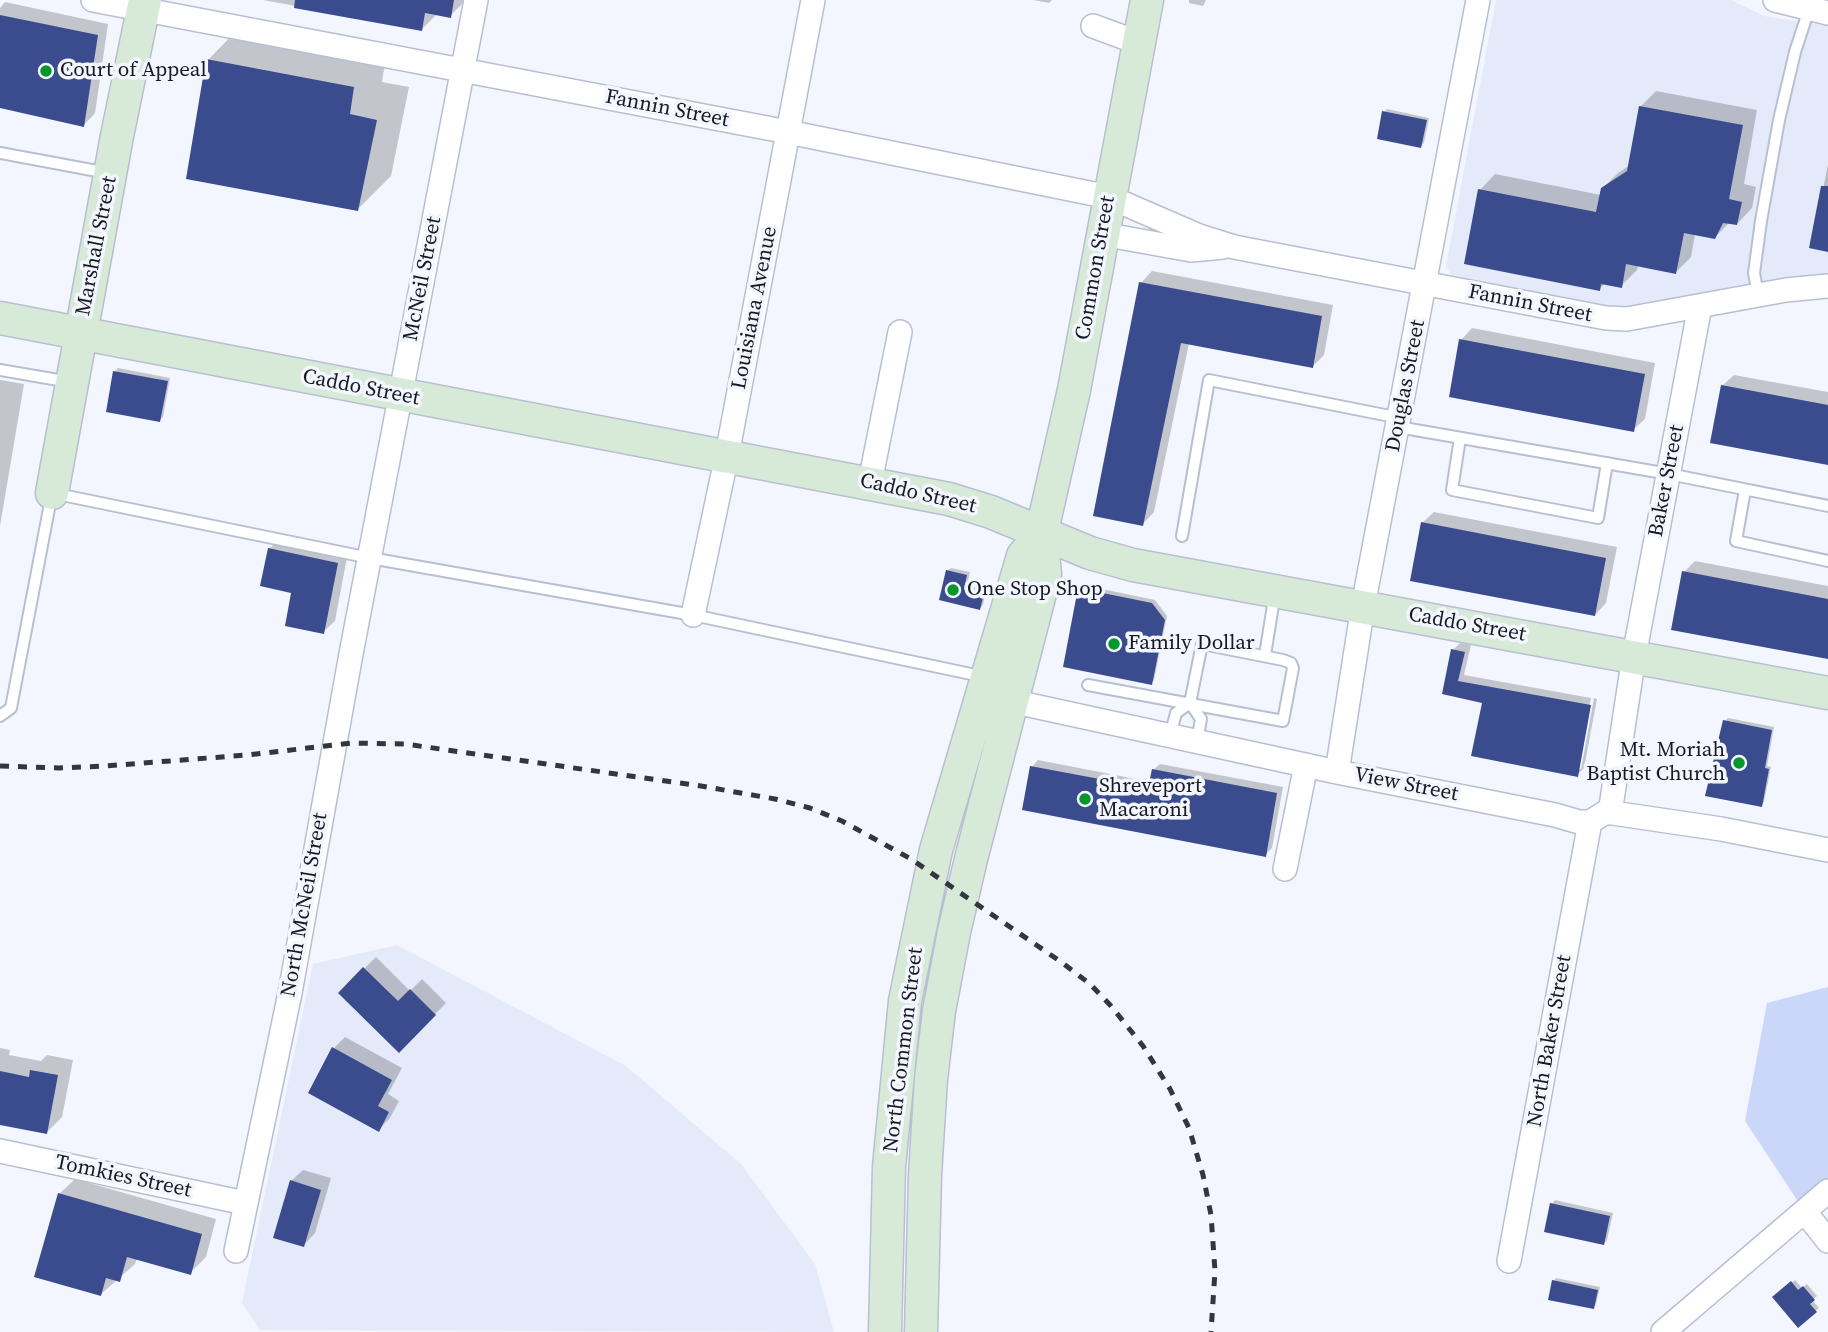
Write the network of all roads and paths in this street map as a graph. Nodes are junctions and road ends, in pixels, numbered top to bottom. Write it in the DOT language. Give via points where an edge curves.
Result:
graph roads {
  1 [pos="93,0"];
  2 [pos="476,0"];
  3 [pos="813,0"];
  4 [pos="1147,0"];
  5 [pos="1478,0"];
  6 [pos="1776,0"];
  7 [pos="144,5"];
  8 [pos="1818,11"];
  9 [pos="1093,26"];
  10 [pos="1139,43"];
  11 [pos="463,71"];
  12 [pos="788,132"];
  13 [pos="0,153"];
  14 [pos="110,174"];
  15 [pos="1109,197"];
  16 [pos="1102,234"];
  17 [pos="1234,247"];
  18 [pos="1425,284"];
  19 [pos="1828,286"];
  20 [pos="1758,295"];
  21 [pos="1700,306"];
  22 [pos="0,318"];
  23 [pos="900,332"];
  24 [pos="81,333"];
  25 [pos="0,370"];
  26 [pos="72,382"];
  27 [pos="401,396"];
  28 [pos="1399,423"];
  29 [pos="1460,438"];
  30 [pos="727,455"];
  31 [pos="1607,463"];
  32 [pos="1668,474"];
  33 [pos="870,482"];
  34 [pos="1745,490"];
  35 [pos="52,493"];
  36 [pos="1828,506"];
  37 [pos="1041,535"];
  38 [pos="1182,536"];
  39 [pos="370,558"];
  40 [pos="1828,561"];
  41 [pos="1275,590"];
  42 [pos="1363,606"];
  43 [pos="693,615"];
  44 [pos="1265,655"];
  45 [pos="1634,656"];
  46 [pos="1088,685"];
  47 [pos="994,691"];
  48 [pos="1828,693"];
  49 [pos="1190,703"];
  50 [pos="0,716"];
  51 [pos="1170,736"];
  52 [pos="1197,741"];
  53 [pos="1306,765"];
  54 [pos="1337,772"];
  55 [pos="1600,818"];
  56 [pos="1828,850"];
  57 [pos="1285,869"];
  58 [pos="0,1151"];
  59 [pos="1828,1191"];
  60 [pos="245,1203"];
  61 [pos="1805,1212"];
  62 [pos="1828,1241"];
  63 [pos="236,1251"];
  64 [pos="1509,1261"];
  65 [pos="885,1332"];
  66 [pos="921,1332"];
  67 [pos="1664,1332"];
  1 -- 7 [label="street, Fannin Street"];
  2 -- 11 [label="street, McNeil Street"];
  3 -- 12 [label="street, Louisiana Avenue"];
  4 -- 10 [label="main road, Common Street"];
  5 -- 18 [label="street, Douglas Street"];
  6 -- 8 [label="street"];
  7 -- 11 [label="street, Fannin Street"];
  7 -- 14 [label="main road, Marshall Street"];
  8 -- 20 [label="lane" via="1795,52 1779,120 1754,273"];
  9 -- 10 [label="street"];
  10 -- 15 [label="main road, Common Street"];
  11 -- 12 [label="street, Fannin Street"];
  11 -- 27 [label="street, McNeil Street"];
  12 -- 15 [label="street, Fannin Street"];
  12 -- 30 [label="street, Louisiana Avenue"];
  13 -- 14 [label="lane"];
  14 -- 24 [label="main road, Marshall Street"];
  15 -- 16 [label="main road, Common Street"];
  15 -- 17 [label="street, Fannin Street"];
  16 -- 17 [label="street, Fannin Street" via="1191,250"];
  16 -- 37 [label="main road, Common Street" via="1074,390"];
  17 -- 18 [label="street, Fannin Street"];
  18 -- 21 [label="street, Fannin Street" via="1606,318 1627,319"];
  18 -- 28 [label="street, Douglas Street"];
  19 -- 20 [label="street, Fannin Street"];
  20 -- 21 [label="street, Fannin Street"];
  21 -- 32 [label="street, Baker Street"];
  22 -- 24 [label="main road, Caddo Street"];
  23 -- 33 [label="street"];
  24 -- 26 [label="main road, Marshall Street"];
  24 -- 27 [label="main road, Caddo Street"];
  25 -- 26 [label="lane"];
  26 -- 35 [label="main road, Marshall Street"];
  27 -- 30 [label="main road, Caddo Street"];
  27 -- 39 [label="street, McNeil Street"];
  28 -- 29 [label="lane"];
  28 -- 38 [label="lane" via="1209,380"];
  28 -- 42 [label="street, Douglas Street"];
  29 -- 31 [label="lane"];
  29 -- 31 [label="lane" via="1452,490 1598,518"];
  30 -- 33 [label="main road, Caddo Street"];
  30 -- 43 [label="street, Louisiana Avenue"];
  31 -- 32 [label="lane"];
  32 -- 34 [label="lane"];
  32 -- 45 [label="street, Baker Street"];
  33 -- 37 [label="main road, Caddo Street" via="972,505"];
  34 -- 36 [label="lane"];
  34 -- 40 [label="lane" via="1736,541"];
  35 -- 39 [label="lane"];
  35 -- 50 [label="lane" via="11,709"];
  37 -- 41 [label="main road, Caddo Street" via="1133,565"];
  37 -- 47 [label="main road, Common Street" via="1045,574"];
  39 -- 43 [label="lane"];
  39 -- 60 [label="street, North McNeil Street" via="290,993"];
  41 -- 42 [label="main road, Caddo Street"];
  41 -- 44 [label="lane"];
  42 -- 45 [label="main road, Caddo Street"];
  42 -- 54 [label="street, Douglas Street"];
  43 -- 47 [label="lane"];
  44 -- 49 [label="lane" via="1202,644"];
  44 -- 49 [label="lane" via="1291,663 1293,668 1283,721"];
  45 -- 48 [label="main road, Caddo Street"];
  45 -- 55 [label="street, Baker Street"];
  46 -- 49 [label="lane"];
  47 -- 51 [label="street, View Street"];
  47 -- 65 [label="main road, North Common Street" via="936,850 905,1002 889,1167"];
  47 -- 66 [label="main road, North Common Street" via="931,1079"];
  49 -- 51 [label="lane" via="1176,713"];
  49 -- 52 [label="lane" via="1201,719"];
  51 -- 52 [label="street, View Street"];
  52 -- 53 [label="street, View Street"];
  53 -- 54 [label="street, View Street"];
  53 -- 57 [label="street"];
  54 -- 55 [label="street, View Street" via="1578,822"];
  55 -- 56 [label="street, View Street" via="1721,829"];
  55 -- 64 [label="street, North Baker Street"];
  58 -- 60 [label="street, Tomkies Street"];
  59 -- 61 [label="street"];
  60 -- 63 [label="street, North McNeil Street"];
  61 -- 62 [label="street"];
  61 -- 67 [label="street"];
}
